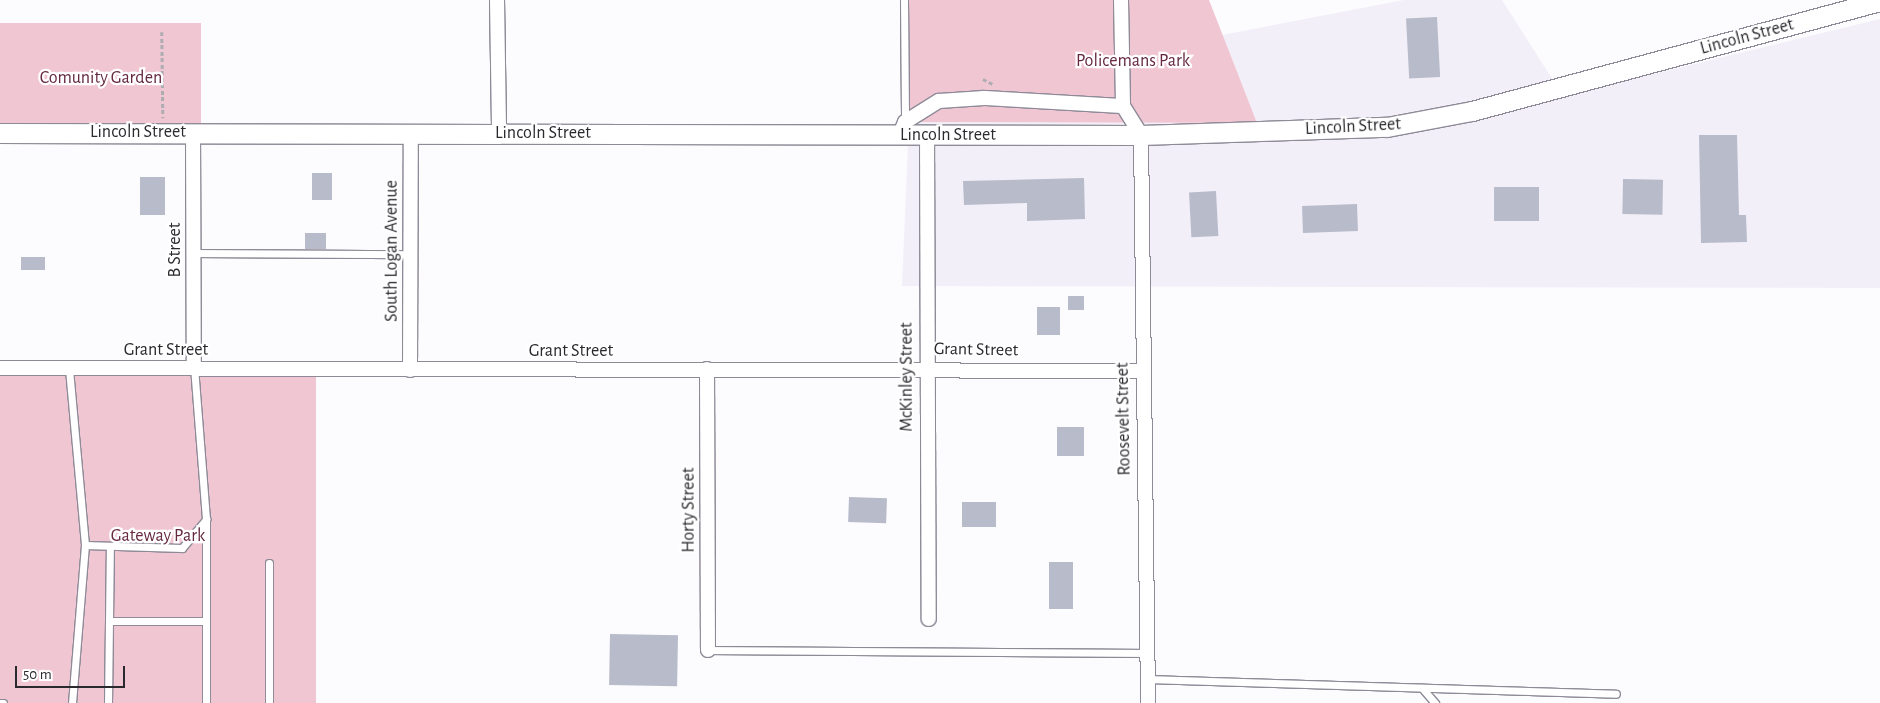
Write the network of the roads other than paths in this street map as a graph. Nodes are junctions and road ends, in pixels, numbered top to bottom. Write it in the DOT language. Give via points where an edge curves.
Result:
graph roads {
  1 [pos="497,0"];
  2 [pos="904,0"];
  3 [pos="1121,0"];
  4 [pos="1880,1"];
  5 [pos="1123,106"];
  6 [pos="903,128"];
  7 [pos="193,132"];
  8 [pos="411,132"];
  9 [pos="499,132"];
  10 [pos="0,133"];
  11 [pos="926,135"];
  12 [pos="1141,135"];
  13 [pos="194,254"];
  14 [pos="410,254"];
  15 [pos="0,368"];
  16 [pos="194,368"];
  17 [pos="925,368"];
  18 [pos="69,369"];
  19 [pos="707,369"];
  20 [pos="410,370"];
  21 [pos="1142,371"];
  22 [pos="206,519"];
  23 [pos="85,545"];
  24 [pos="110,546"];
  25 [pos="269,563"];
  26 [pos="929,619"];
  27 [pos="109,621"];
  28 [pos="206,621"];
  29 [pos="708,650"];
  30 [pos="1145,653"];
  31 [pos="1147,679"];
  32 [pos="1422,688"];
  33 [pos="1616,694"];
  34 [pos="72,703"];
  35 [pos="108,703"];
  36 [pos="206,703"];
  37 [pos="269,703"];
  38 [pos="1148,703"];
  39 [pos="1435,703"];
  1 -- 9 [label="street"];
  2 -- 6 [label="lane"];
  3 -- 5 [label="street"];
  4 -- 12 [label="main road, Lincoln Street" via="1424,122 1350,129"];
  5 -- 6 [label="street" via="984,98 939,101"];
  5 -- 12 [label="street"];
  6 -- 9 [label="main road, Lincoln Street"];
  6 -- 11 [label="main road, Lincoln Street"];
  7 -- 8 [label="main road, Lincoln Street"];
  7 -- 10 [label="main road, Lincoln Street"];
  7 -- 13 [label="street, B Street"];
  8 -- 9 [label="main road, Lincoln Street"];
  8 -- 14 [label="street, South Logan Avenue"];
  11 -- 12 [label="main road, Lincoln Street"];
  11 -- 17 [label="street, McKinley Street"];
  12 -- 21 [label="street, Roosevelt Street"];
  13 -- 14 [label="lane"];
  13 -- 16 [label="street, B Street"];
  14 -- 20 [label="street, South Logan Avenue"];
  15 -- 18 [label="street, Grant Street"];
  16 -- 18 [label="street, Grant Street"];
  16 -- 20 [label="street, Grant Street"];
  16 -- 22 [label="lane"];
  17 -- 19 [label="street, Grant Street"];
  17 -- 21 [label="street, Grant Street"];
  17 -- 26 [label="street, McKinley Street"];
  18 -- 23 [label="lane"];
  19 -- 20 [label="street, Grant Street"];
  19 -- 29 [label="street, Horty Street"];
  21 -- 30 [label="street, Roosevelt Street"];
  22 -- 24 [label="lane" via="182,548"];
  22 -- 28 [label="lane"];
  23 -- 24 [label="lane"];
  23 -- 34 [label="lane"];
  24 -- 27 [label="lane"];
  25 -- 37 [label="lane"];
  27 -- 28 [label="lane"];
  27 -- 35 [label="lane"];
  28 -- 36 [label="lane"];
  29 -- 30 [label="lane"];
  30 -- 31 [label="street, Roosevelt Street"];
  31 -- 32 [label="lane"];
  31 -- 38 [label="street, Roosevelt Street"];
  32 -- 33 [label="lane"];
  32 -- 39 [label="lane"];
}
